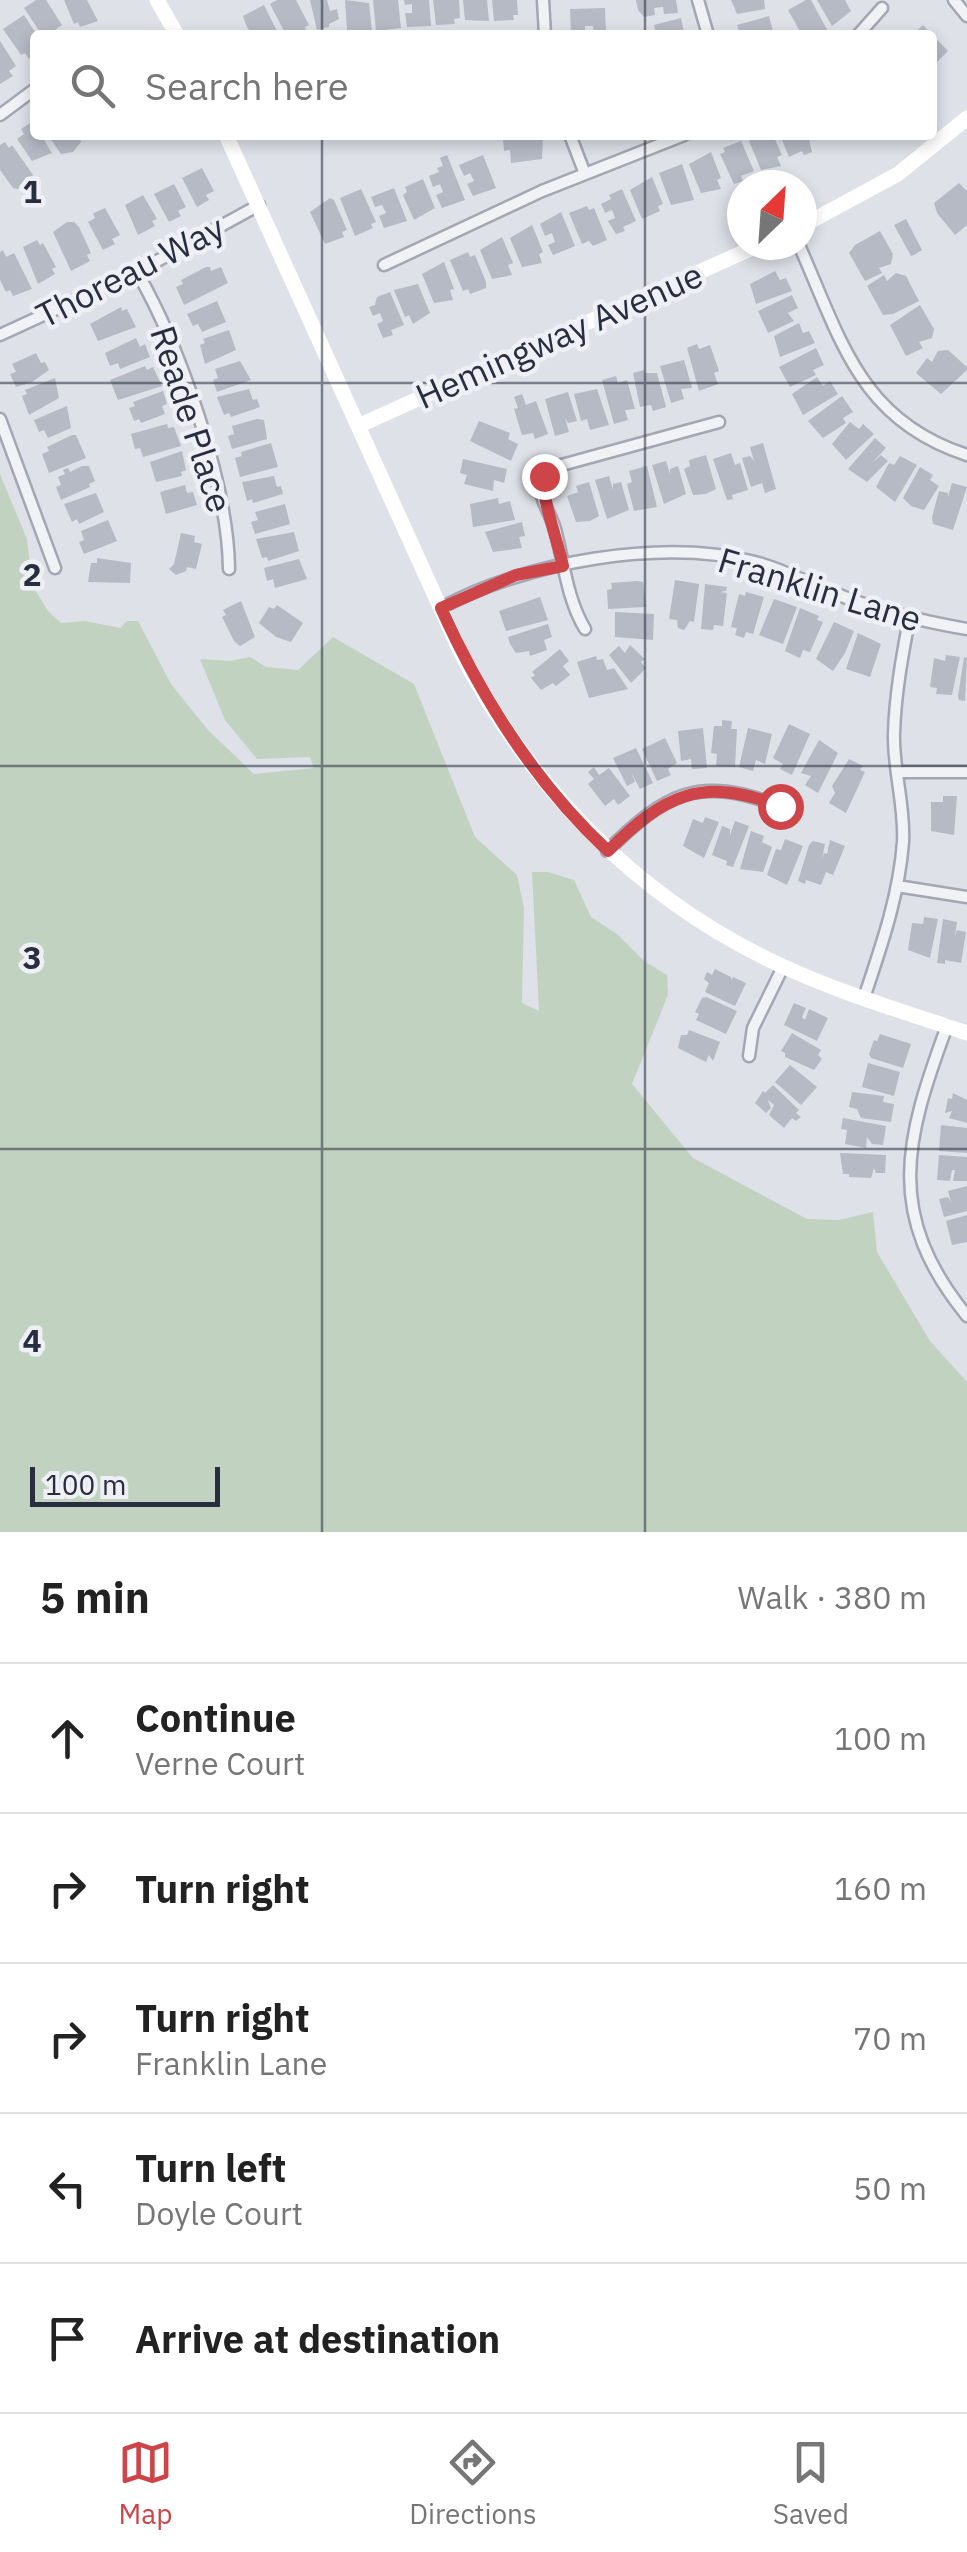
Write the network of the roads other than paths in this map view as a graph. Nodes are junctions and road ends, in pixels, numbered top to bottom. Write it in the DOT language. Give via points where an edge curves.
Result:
graph roads {
  1 [pos="158,0"];
  2 [pos="543,0"];
  3 [pos="698,0"];
  4 [pos="954,0"];
  5 [pos="882,8"];
  6 [pos="967,16"];
  7 [pos="174,30"];
  8 [pos="545,30"];
  9 [pos="707,30"];
  10 [pos="862,30"];
  11 [pos="30,93"];
  12 [pos="0,115"];
  13 [pos="967,118"];
  14 [pos="228,140"];
  15 [pos="572,140"];
  16 [pos="671,140"];
  17 [pos="584,174"];
  18 [pos="258,205"];
  19 [pos="817,218"];
  20 [pos="727,259"];
  21 [pos="806,260"];
  22 [pos="384,264"];
  23 [pos="136,272"];
  24 [pos="0,335"];
  25 [pos="0,418"];
  26 [pos="719,422"];
  27 [pos="358,426"];
  28 [pos="967,456"];
  29 [pos="563,566"];
  30 [pos="55,568"];
  31 [pos="229,570"];
  32 [pos="441,608"];
  33 [pos="910,620"];
  34 [pos="967,629"];
  35 [pos="585,630"];
  36 [pos="898,772"];
  37 [pos="967,772"];
  38 [pos="780,806"];
  39 [pos="608,851"];
  40 [pos="897,886"];
  41 [pos="967,898"];
  42 [pos="782,966"];
  43 [pos="864,998"];
  44 [pos="947,1026"];
  45 [pos="967,1033"];
  46 [pos="749,1056"];
  47 [pos="967,1316"];
  1 -- 7 [label="main road"];
  2 -- 8 [label="street"];
  3 -- 9 [label="street"];
  4 -- 6 [label="street"];
  5 -- 10 [label="street"];
  11 -- 12 [label="street"];
  13 -- 19 [label="main road" via="877,188"];
  14 -- 18 [label="main road"];
  15 -- 17 [label="street"];
  16 -- 17 [label="street"];
  17 -- 22 [label="street"];
  18 -- 23 [label="street, Thoreau Way"];
  18 -- 27 [label="main road"];
  20 -- 27 [label="main road, Hemingway Avenue"];
  21 -- 28 [label="street" via="872,394 905,426"];
  23 -- 24 [label="street, Thoreau Way"];
  23 -- 31 [label="street, Reade Place" via="192,399 226,514"];
  25 -- 30 [label="street"];
  26 -- 29 [label="street" via="552,470 541,486"];
  27 -- 32 [label="main road"];
  29 -- 32 [label="street, Franklin Lane" via="516,575"];
  29 -- 33 [label="street, Franklin Lane" via="656,554 752,561"];
  29 -- 35 [label="street"];
  32 -- 39 [label="main road" via="517,748"];
  33 -- 34 [label="street, Franklin Lane"];
  33 -- 36 [label="street" via="894,737"];
  36 -- 37 [label="street"];
  36 -- 40 [label="street" via="903,842"];
  38 -- 39 [label="street" via="714,790 688,793 659,805"];
  39 -- 42 [label="main road" via="709,928"];
  40 -- 41 [label="street"];
  40 -- 43 [label="street"];
  42 -- 43 [label="main road"];
  42 -- 46 [label="street" via="753,1028"];
  43 -- 44 [label="main road"];
  44 -- 45 [label="main road"];
  44 -- 47 [label="street" via="913,1127 910,1192 928,1260"];
}
